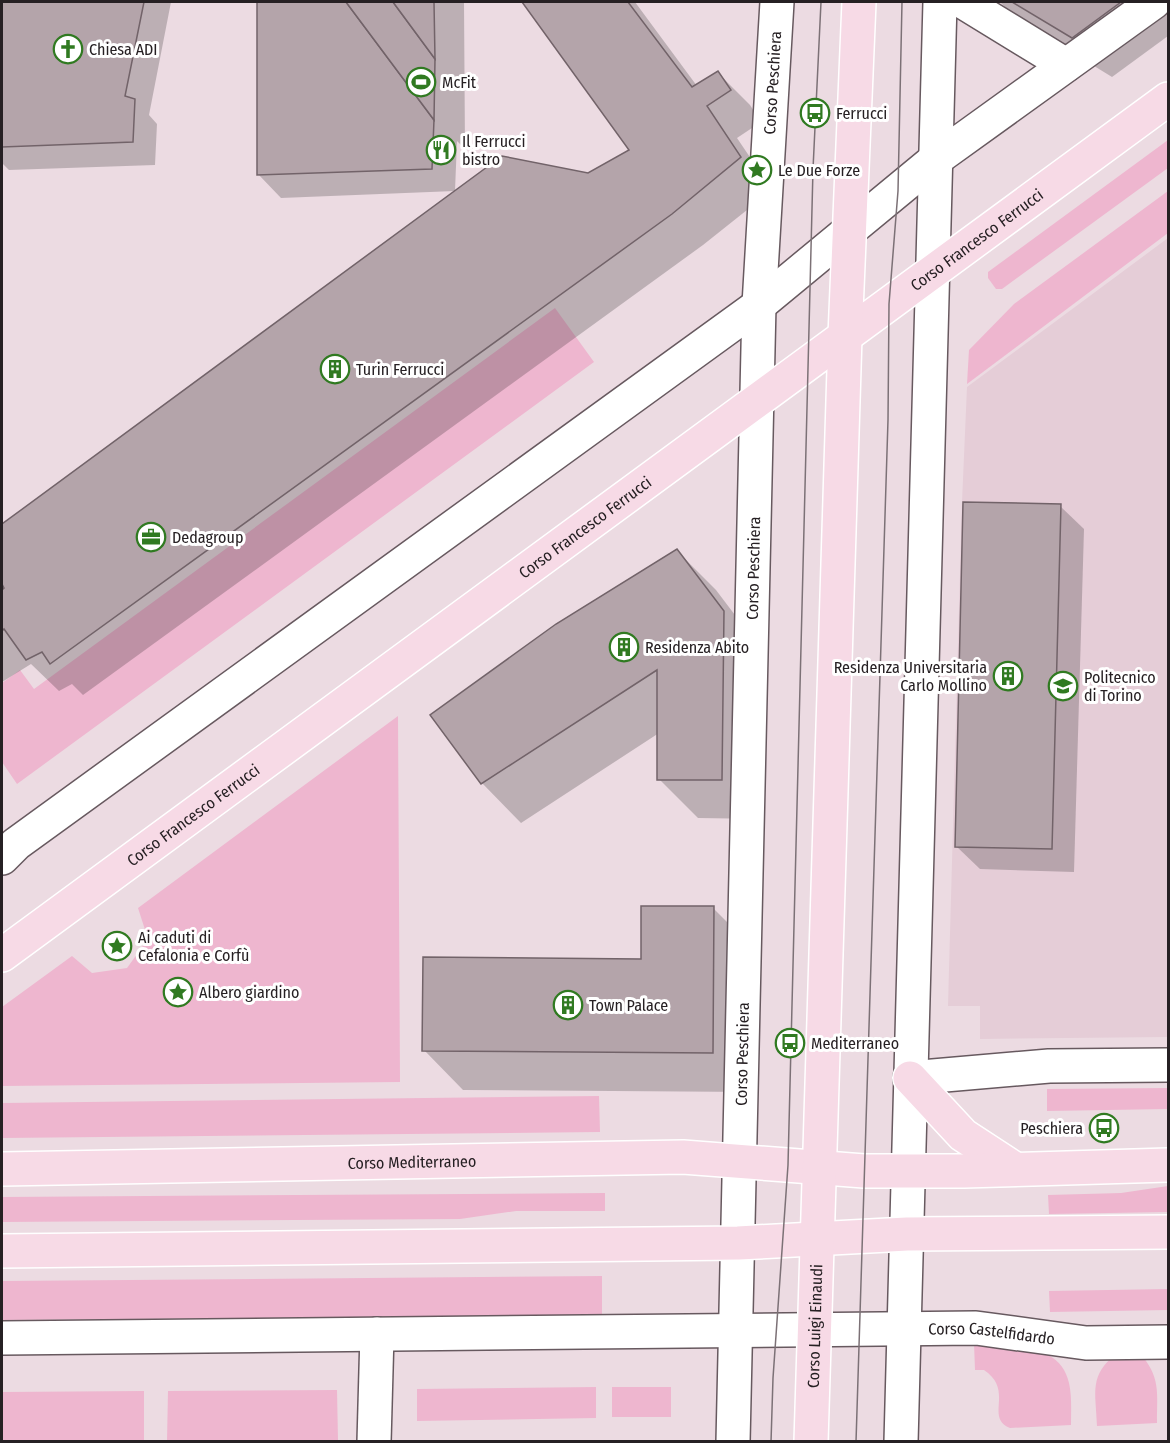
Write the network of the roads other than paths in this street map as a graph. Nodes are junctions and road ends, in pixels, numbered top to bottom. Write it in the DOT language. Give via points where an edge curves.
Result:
graph roads {
  1 [pos="777,2"];
  2 [pos="859,2"];
  3 [pos="940,2"];
  4 [pos="963,2"];
  5 [pos="1154,2"];
  6 [pos="1066,65"];
  7 [pos="1168,99"];
  8 [pos="936,159"];
  9 [pos="850,230"];
  10 [pos="932,273"];
  11 [pos="759,305"];
  12 [pos="845,336"];
  13 [pos="758,400"];
  14 [pos="2,858"];
  15 [pos="2,955"];
  16 [pos="1168,1065"];
  17 [pos="910,1078"];
  18 [pos="740,1163"];
  19 [pos="1168,1165"];
  20 [pos="820,1168"];
  21 [pos="2,1169"];
  22 [pos="1015,1169"];
  23 [pos="909,1170"];
  24 [pos="818,1225"];
  25 [pos="1168,1232"];
  26 [pos="907,1234"];
  27 [pos="738,1244"];
  28 [pos="2,1251"];
  29 [pos="904,1329"];
  30 [pos="815,1330"];
  31 [pos="736,1332"];
  32 [pos="377,1334"];
  33 [pos="2,1338"];
  34 [pos="1168,1342"];
  35 [pos="374,1442"];
  36 [pos="733,1442"];
  37 [pos="812,1442"];
  38 [pos="901,1442"];
  1 -- 11 [label="street, Corso Peschiera"];
  2 -- 9 [label="main road"];
  3 -- 8 [label="street"];
  4 -- 6 [label="street"];
  5 -- 6 [label="street"];
  6 -- 8 [label="street"];
  7 -- 10 [label="main road, Corso Francesco Ferrucci"];
  8 -- 9 [label="street"];
  8 -- 10 [label="street"];
  9 -- 11 [label="street"];
  9 -- 12 [label="main road"];
  10 -- 12 [label="main road, Corso Francesco Ferrucci"];
  10 -- 17 [label="street"];
  11 -- 13 [label="street, Corso Peschiera"];
  11 -- 14 [label="street" via="16,844"];
  12 -- 13 [label="main road, Corso Francesco Ferrucci"];
  12 -- 20 [label="main road"];
  13 -- 15 [label="main road, Corso Francesco Ferrucci"];
  13 -- 18 [label="street, Corso Peschiera"];
  16 -- 17 [label="street" via="1049,1066"];
  17 -- 22 [label="main road" via="963,1135"];
  17 -- 23 [label="street"];
  18 -- 20 [label="main road, Corso Mediterraneo"];
  18 -- 21 [label="main road, Corso Mediterraneo" via="683,1157"];
  18 -- 27 [label="street, Corso Peschiera"];
  19 -- 22 [label="main road"];
  20 -- 23 [label="main road"];
  20 -- 24 [label="main road"];
  22 -- 23 [label="main road"];
  23 -- 26 [label="street"];
  24 -- 26 [label="main road"];
  24 -- 27 [label="main road"];
  24 -- 30 [label="main road, Corso Luigi Einaudi"];
  25 -- 26 [label="main road"];
  26 -- 29 [label="street"];
  27 -- 28 [label="main road"];
  27 -- 31 [label="street"];
  29 -- 30 [label="street, Corso Castelfidardo"];
  29 -- 34 [label="street, Corso Castelfidardo" via="976,1328 1086,1343"];
  29 -- 38 [label="street"];
  30 -- 31 [label="street"];
  30 -- 37 [label="main road, Corso Luigi Einaudi"];
  31 -- 32 [label="street"];
  31 -- 36 [label="street"];
  32 -- 33 [label="street"];
  32 -- 35 [label="street"];
}
